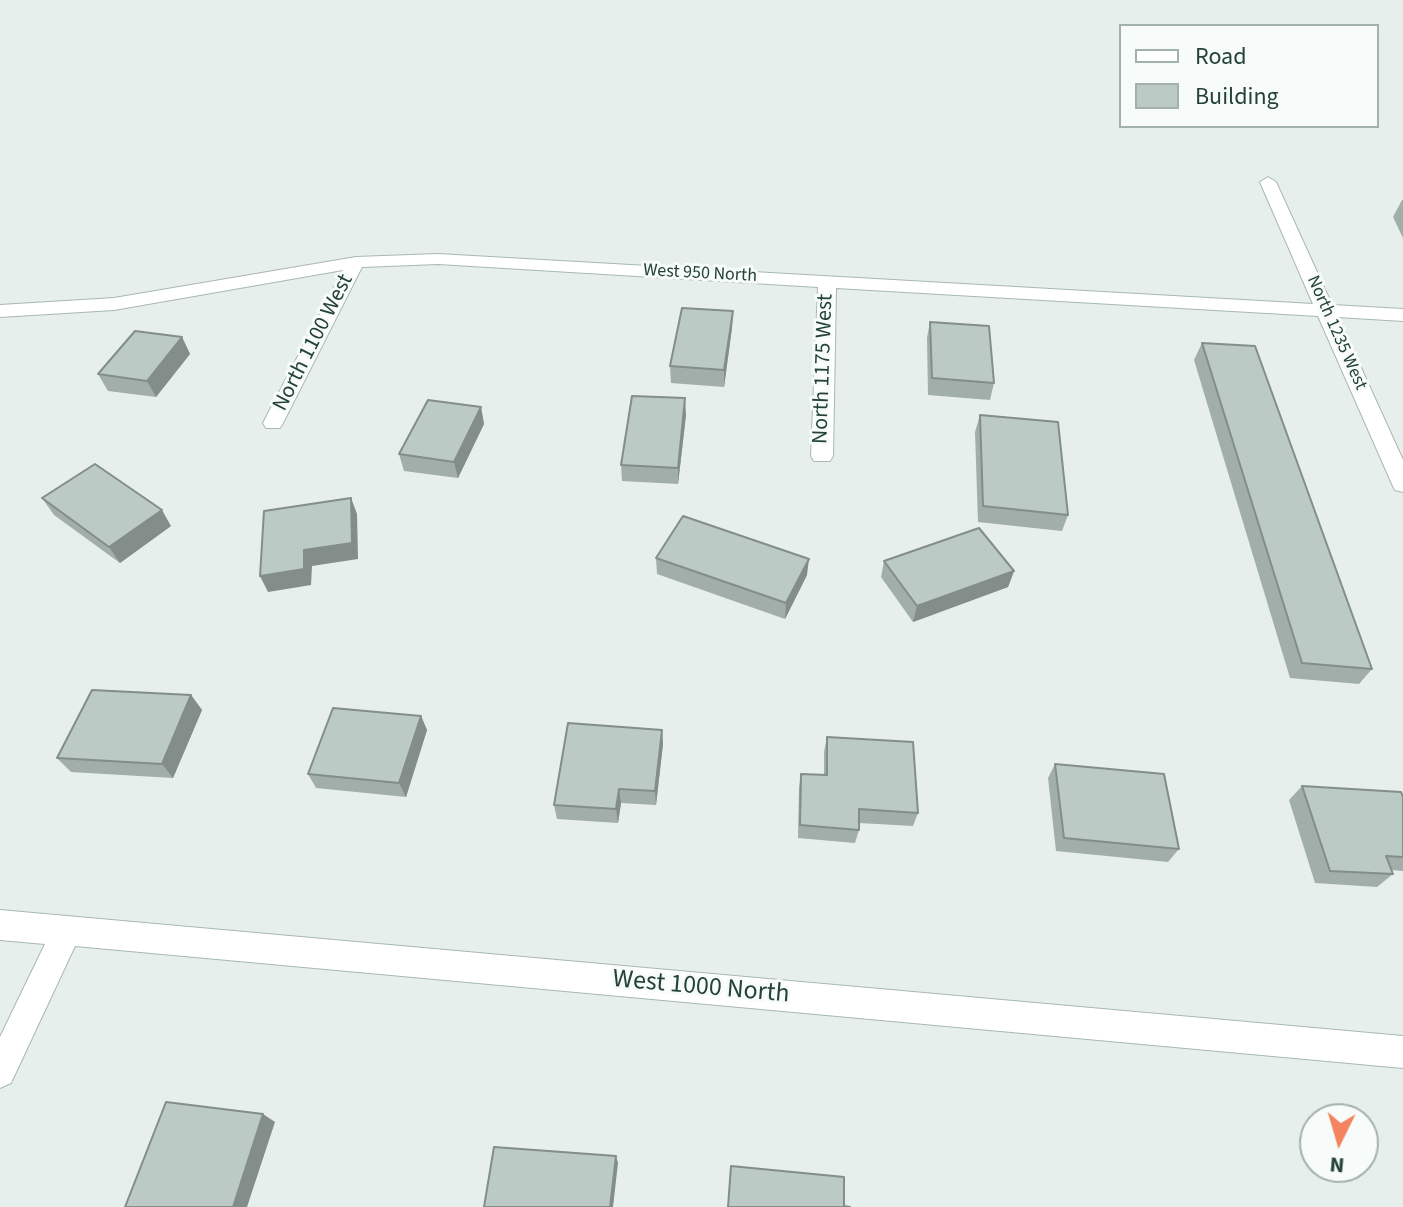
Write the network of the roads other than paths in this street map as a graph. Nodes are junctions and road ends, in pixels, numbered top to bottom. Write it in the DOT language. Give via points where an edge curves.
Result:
graph roads {
  1 [pos="1268,182"];
  2 [pos="356,262"];
  3 [pos="827,282"];
  4 [pos="0,311"];
  5 [pos="1326,311"];
  6 [pos="1403,315"];
  7 [pos="273,423"];
  8 [pos="822,456"];
  9 [pos="1403,484"];
  10 [pos="0,925"];
  11 [pos="67,931"];
  12 [pos="1403,1052"];
  13 [pos="0,1072"];
  1 -- 5 [label="street, North 1235 West"];
  2 -- 3 [label="street, West 950 North" via="438,259"];
  2 -- 4 [label="street, West 950 North" via="114,304"];
  2 -- 7 [label="street, North 1100 West"];
  3 -- 5 [label="street, West 950 North"];
  3 -- 8 [label="street, North 1175 West"];
  5 -- 6 [label="street, West 950 North"];
  5 -- 9 [label="street, North 1235 West"];
  10 -- 11 [label="street, West 1000 North"];
  11 -- 12 [label="street, West 1000 North"];
  11 -- 13 [label="street"];
}
